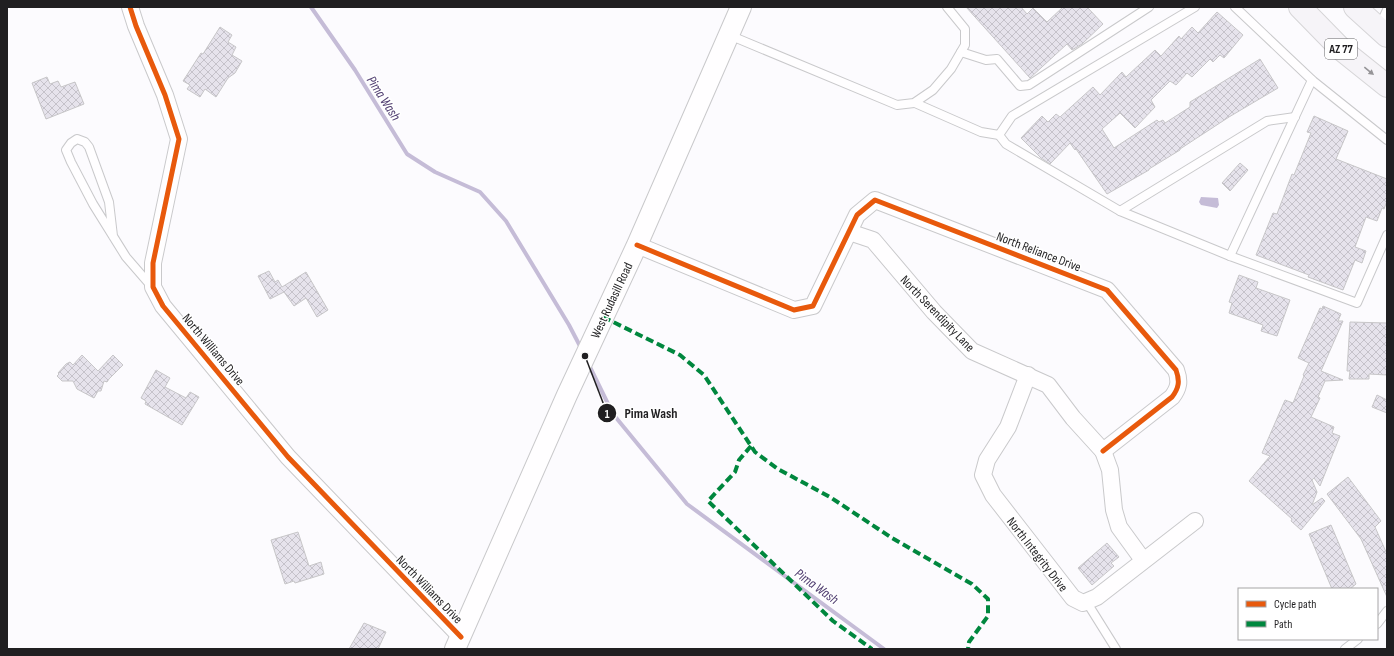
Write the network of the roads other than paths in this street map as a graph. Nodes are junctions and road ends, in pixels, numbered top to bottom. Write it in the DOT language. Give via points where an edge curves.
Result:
graph roads {
  1 [pos="130,7"];
  2 [pos="741,7"];
  3 [pos="947,7"];
  4 [pos="1149,7"];
  5 [pos="1195,7"];
  6 [pos="1235,7"];
  7 [pos="1300,7"];
  8 [pos="1355,7"];
  9 [pos="1384,25"];
  10 [pos="729,35"];
  11 [pos="961,52"];
  12 [pos="1312,80"];
  13 [pos="1387,86"];
  14 [pos="915,103"];
  15 [pos="1295,117"];
  16 [pos="999,135"];
  17 [pos="1387,140"];
  18 [pos="1120,211"];
  19 [pos="849,232"];
  20 [pos="1387,235"];
  21 [pos="113,236"];
  22 [pos="637,244"];
  23 [pos="1230,256"];
  24 [pos="153,287"];
  25 [pos="1028,375"];
  26 [pos="1103,451"];
  27 [pos="1196,521"];
  28 [pos="1143,560"];
  29 [pos="1086,601"];
  30 [pos="1387,611"];
  31 [pos="1378,623"];
  32 [pos="1357,640"];
  33 [pos="460,645"];
  34 [pos="1116,649"];
  35 [pos="1345,649"];
  1 -- 24 [label="street, North Williams Drive" via="179,138 153,263"];
  2 -- 10 [label="street, West Rudasill Road"];
  3 -- 11 [label="lane" via="965,29 965,45"];
  4 -- 11 [label="lane" via="1028,85 1020,86 997,59 986,60"];
  5 -- 16 [label="lane" via="1012,116"];
  6 -- 12 [label="lane"];
  7 -- 13 [label="highway, AZ 77, one-way" via="1342,50"];
  8 -- 9 [label="highway"];
  10 -- 14 [label="lane" via="897,105"];
  10 -- 22 [label="street, West Rudasill Road"];
  11 -- 14 [label="lane" via="951,69 933,90"];
  12 -- 15 [label="lane"];
  12 -- 17 [label="lane"];
  14 -- 16 [label="lane" via="981,132"];
  15 -- 18 [label="lane" via="1267,121"];
  15 -- 23 [label="lane"];
  16 -- 18 [label="lane" via="1006,144"];
  18 -- 23 [label="lane"];
  19 -- 22 [label="street" via="813,306 794,310"];
  19 -- 25 [label="street, North Serendipity Lane" via="872,240 934,312 972,351"];
  19 -- 26 [label="street, North Reliance Drive" via="857,216 875,200 1107,290 1176,370 1179,385 1172,397"];
  20 -- 23 [label="lane" via="1357,303"];
  21 -- 21 [label="lane" via="70,162 66,150 77,139 89,147 109,202"];
  21 -- 24 [label="lane" via="126,257"];
  22 -- 33 [label="street, West Rudasill Road" via="567,395"];
  24 -- 33 [label="street, North Williams Drive" via="163,306 288,457"];
  25 -- 26 [label="street, North Serendipity Lane" via="1048,385"];
  25 -- 29 [label="street, North Integrity Drive" via="1008,427 988,460 983,475 993,495 1073,598 1083,603"];
  26 -- 28 [label="street, North Serendipity Lane" via="1110,470 1114,510 1119,527"];
  27 -- 28 [label="street"];
  28 -- 29 [label="street" via="1097,597"];
  29 -- 34 [label="lane"];
  30 -- 31 [label="lane"];
  32 -- 35 [label="lane"];
}
